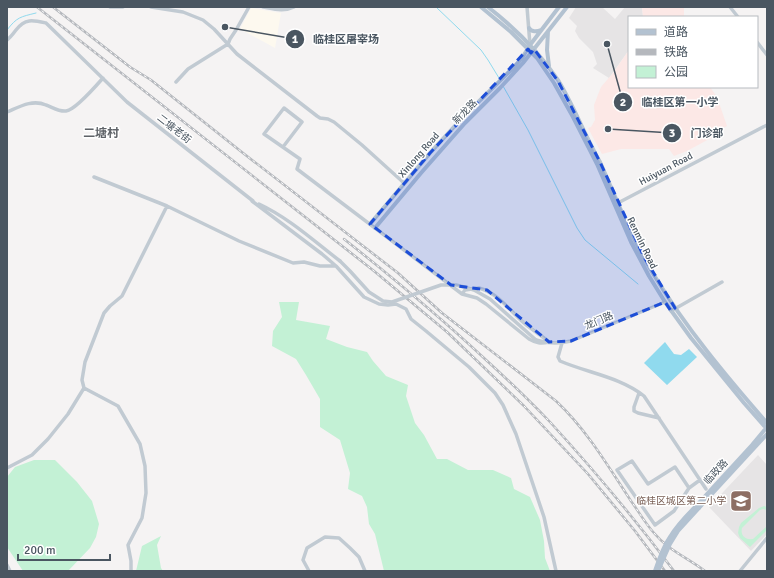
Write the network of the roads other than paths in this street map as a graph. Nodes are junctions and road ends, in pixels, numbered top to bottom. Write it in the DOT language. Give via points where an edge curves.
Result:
graph roads {
  1 [pos="110,7"];
  2 [pos="123,7"];
  3 [pos="151,7"];
  4 [pos="249,7"];
  5 [pos="263,7"];
  6 [pos="294,7"];
  7 [pos="481,7"];
  8 [pos="488,7"];
  9 [pos="527,7"];
  10 [pos="559,7"];
  11 [pos="567,7"];
  12 [pos="730,7"];
  13 [pos="737,16"];
  14 [pos="529,28"];
  15 [pos="542,30"];
  16 [pos="548,31"];
  17 [pos="7,40"];
  18 [pos="758,43"];
  19 [pos="228,44"];
  20 [pos="531,49"];
  21 [pos="767,55"];
  22 [pos="549,68"];
  23 [pos="103,78"];
  24 [pos="176,82"];
  25 [pos="498,86"];
  26 [pos="7,112"];
  27 [pos="767,125"];
  28 [pos="283,147"];
  29 [pos="94,177"];
  30 [pos="404,184"];
  31 [pos="252,201"];
  32 [pos="617,204"];
  33 [pos="167,206"];
  34 [pos="370,224"];
  35 [pos="375,228"];
  36 [pos="336,266"];
  37 [pos="722,282"];
  38 [pos="462,294"];
  39 [pos="666,302"];
  40 [pos="673,310"];
  41 [pos="536,340"];
  42 [pos="549,342"];
  43 [pos="562,343"];
  44 [pos="84,388"];
  45 [pos="640,393"];
  46 [pos="659,418"];
  47 [pos="767,423"];
  48 [pos="767,428"];
  49 [pos="767,434"];
  50 [pos="7,468"];
  51 [pos="700,480"];
  52 [pos="689,488"];
  53 [pos="706,489"];
  54 [pos="697,507"];
  55 [pos="767,538"];
  56 [pos="7,565"];
  57 [pos="10,571"];
  58 [pos="131,571"];
  59 [pos="309,571"];
  60 [pos="365,571"];
  61 [pos="556,571"];
  62 [pos="655,571"];
  63 [pos="658,571"];
  64 [pos="740,571"];
  1 -- 2 [label="street"];
  3 -- 19 [label="street" via="198,17"];
  4 -- 19 [label="street"];
  5 -- 6 [label="street" via="284,10"];
  7 -- 20 [label="main road"];
  8 -- 20 [label="main road"];
  9 -- 14 [label="street"];
  10 -- 15 [label="main road, Xinlong Road"];
  11 -- 16 [label="main road"];
  12 -- 13 [label="street"];
  14 -- 15 [label="main road" via="533,31"];
  14 -- 20 [label="street"];
  15 -- 20 [label="main road, Xinlong Road"];
  16 -- 20 [label="main road"];
  16 -- 22 [label="main road"];
  17 -- 23 [label="street, 二塘老街" via="20,24 35,21 46,23"];
  18 -- 21 [label="street"];
  19 -- 24 [label="street" via="188,69"];
  19 -- 30 [label="street" via="317,116 334,122"];
  20 -- 22 [label="main road, Renmin Road"];
  20 -- 25 [label="main road, Xinlong Road"];
  20 -- 32 [label="main road, Renmin Road" via="568,106"];
  22 -- 32 [label="main road, Renmin Road" via="577,115"];
  23 -- 26 [label="street" via="67,112 36,103 28,103"];
  23 -- 31 [label="street, 二塘老街" via="127,102"];
  25 -- 30 [label="main road, Xinlong Road" via="463,117"];
  25 -- 35 [label="main road, 新龙路"];
  27 -- 32 [label="street, Huiyuan Road"];
  28 -- 28 [label="street" via="302,122 284,108 264,134"];
  28 -- 34 [label="street" via="300,159 297,169"];
  29 -- 33 [label="street"];
  30 -- 34 [label="main road, Xinlong Road"];
  31 -- 36 [label="street"];
  31 -- 41 [label="street, 二塘老街, bridge" via="272,210 306,234 350,271 369,292 383,301 392,302 441,285 456,285 474,290 490,299"];
  32 -- 39 [label="main road, Renmin Road" via="640,259"];
  32 -- 40 [label="main road, Renmin Road"];
  33 -- 36 [label="street" via="239,241 293,263"];
  33 -- 44 [label="street" via="122,296 104,313 84,362"];
  34 -- 35 [label="street"];
  35 -- 38 [label="street"];
  36 -- 61 [label="street" via="364,297 379,304 396,304 406,309 411,320 469,367 495,393 503,405 518,441 544,517"];
  37 -- 40 [label="street"];
  38 -- 42 [label="street" via="477,298 536,343"];
  38 -- 42 [label="street" via="465,290 486,290"];
  39 -- 40 [label="main road, Renmin Road"];
  39 -- 43 [label="street, 龙门路"];
  40 -- 47 [label="main road, Renmin Road"];
  40 -- 48 [label="main road, Renmin Road" via="696,344"];
  41 -- 42 [label="street, 龙门路"];
  42 -- 43 [label="street, 龙门路"];
  43 -- 45 [label="street" via="558,357 560,361 624,384"];
  44 -- 50 [label="street" via="48,439 32,455"];
  44 -- 58 [label="street" via="118,406 140,444 145,466 146,493 142,518 128,545"];
  45 -- 46 [label="street"];
  45 -- 46 [label="street" via="634,411"];
  46 -- 51 [label="street"];
  48 -- 54 [label="main road, 临政路"];
  49 -- 54 [label="main road, 临政路"];
  51 -- 52 [label="street"];
  51 -- 53 [label="street"];
  52 -- 52 [label="street" via="674,511 655,525 617,470 632,461 648,484 676,467"];
  54 -- 62 [label="main road, 临政路, bridge" via="670,536"];
  54 -- 63 [label="main road, 临政路, bridge" via="670,544"];
  55 -- 64 [label="street"];
  56 -- 57 [label="street"];
  59 -- 60 [label="street" via="303,560 307,548 325,538 339,538 359,557"];
}
